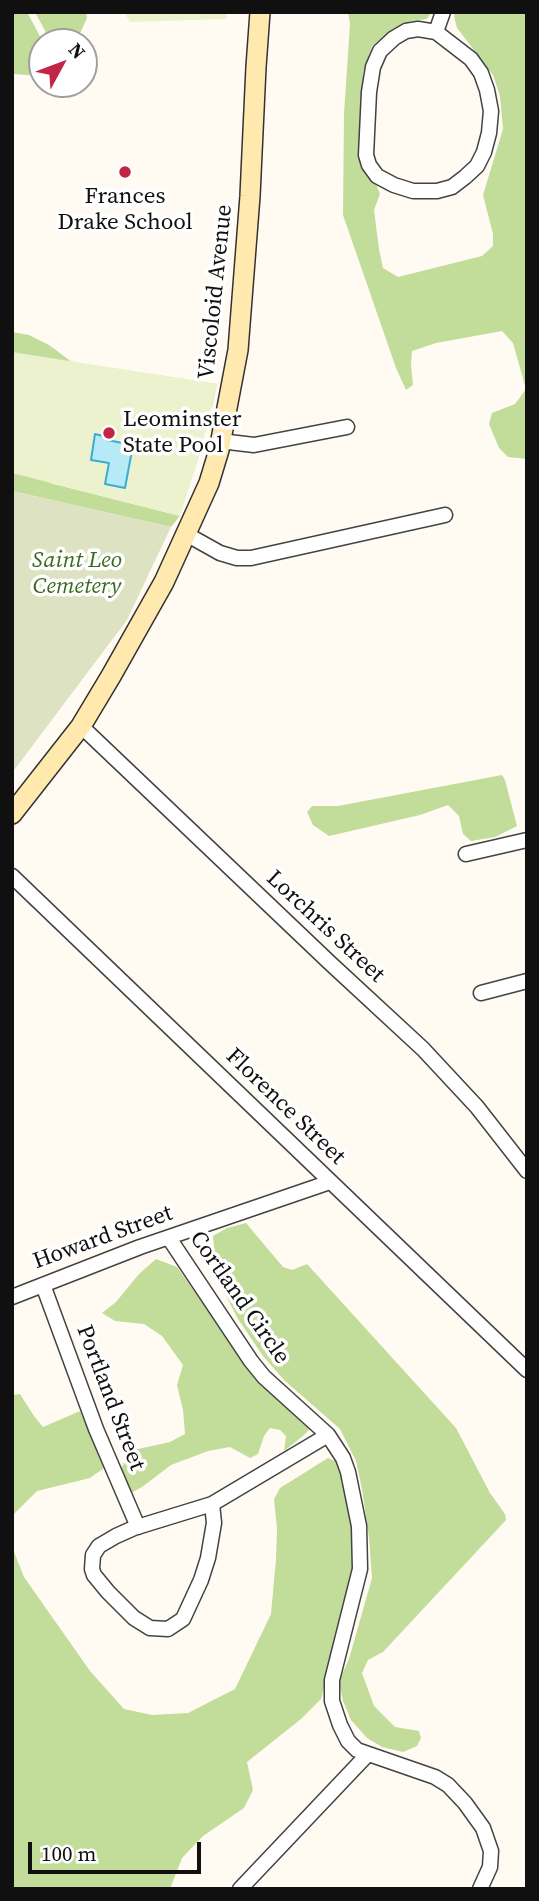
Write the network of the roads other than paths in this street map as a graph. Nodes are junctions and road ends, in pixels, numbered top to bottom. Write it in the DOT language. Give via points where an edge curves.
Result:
graph roads {
  1 [pos="260,12"];
  2 [pos="443,12"];
  3 [pos="436,32"];
  4 [pos="347,427"];
  5 [pos="220,441"];
  6 [pos="445,515"];
  7 [pos="186,534"];
  8 [pos="81,726"];
  9 [pos="12,814"];
  10 [pos="527,840"];
  11 [pos="466,854"];
  12 [pos="12,876"];
  13 [pos="527,981"];
  14 [pos="481,993"];
  15 [pos="527,1171"];
  16 [pos="330,1182"];
  17 [pos="169,1238"];
  18 [pos="43,1285"];
  19 [pos="12,1297"];
  20 [pos="527,1370"];
  21 [pos="328,1435"];
  22 [pos="212,1504"];
  23 [pos="138,1527"];
  24 [pos="368,1755"];
  25 [pos="240,1889"];
  26 [pos="480,1889"];
  1 -- 5 [label="main road, Viscoloid Avenue" via="238,350"];
  2 -- 3 [label="street"];
  3 -- 3 [label="street" via="418,29 394,38 380,51 369,92 369,165 377,176 413,191 452,187 477,166 489,134 491,111 481,73 471,59"];
  4 -- 5 [label="street" via="254,445"];
  5 -- 7 [label="main road, Viscoloid Avenue" via="209,483"];
  6 -- 7 [label="street" via="251,558 220,553"];
  7 -- 8 [label="main road, Viscoloid Avenue" via="146,615"];
  8 -- 9 [label="main road, Viscoloid Avenue"];
  8 -- 15 [label="street, Lorchris Street" via="423,1049 502,1136"];
  10 -- 11 [label="street"];
  12 -- 16 [label="street, Florence Street"];
  13 -- 14 [label="street"];
  16 -- 17 [label="street, Howard Street"];
  16 -- 20 [label="street, Florence Street"];
  17 -- 18 [label="street, Howard Street"];
  17 -- 21 [label="street, Cortland Circle" via="264,1377"];
  18 -- 19 [label="street, Howard Street"];
  18 -- 23 [label="street, Portland Street"];
  21 -- 22 [label="street"];
  21 -- 24 [label="street, Cortland Circle" via="348,1472 361,1554 331,1694 348,1741"];
  22 -- 23 [label="street"];
  22 -- 23 [label="street" via="214,1523 201,1580 183,1619 168,1629 150,1628 134,1618 92,1569 99,1546"];
  24 -- 25 [label="street"];
  24 -- 26 [label="street, Cortland Circle" via="435,1777 465,1803 483,1828 491,1851"];
}
